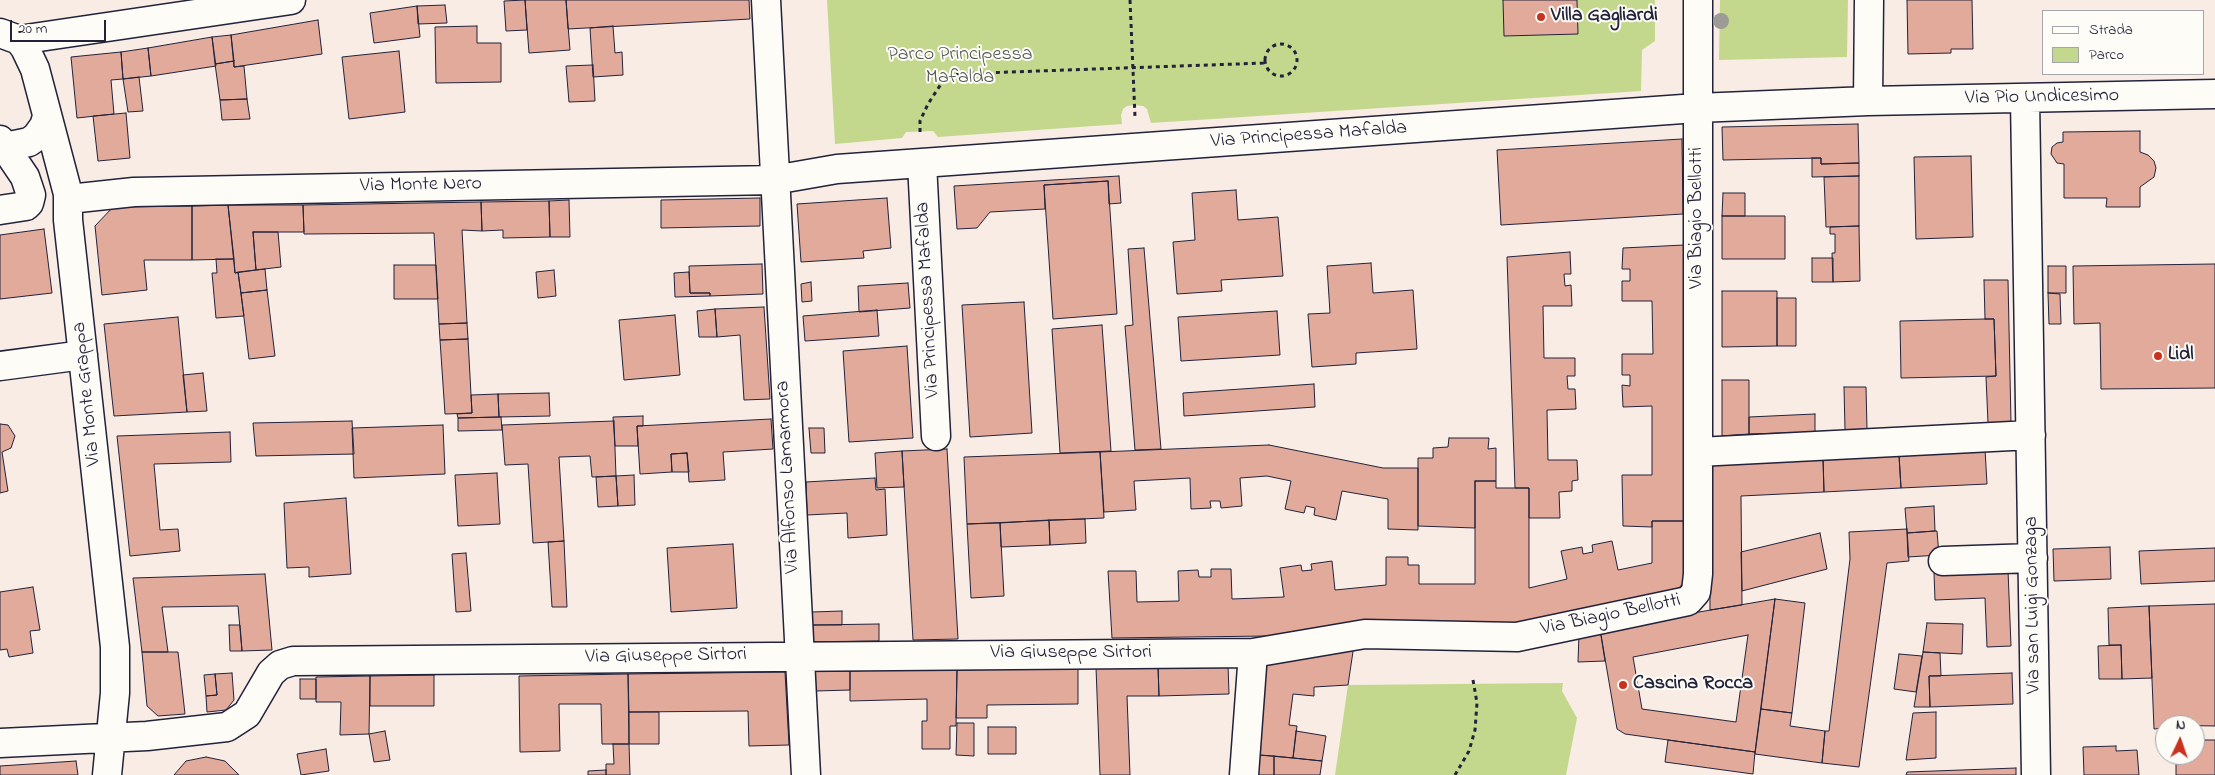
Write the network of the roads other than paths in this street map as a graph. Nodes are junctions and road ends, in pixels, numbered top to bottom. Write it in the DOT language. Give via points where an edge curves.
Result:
graph roads {
  1 [pos="291,0"];
  2 [pos="766,0"];
  3 [pos="1698,0"];
  4 [pos="1869,0"];
  5 [pos="9,37"];
  6 [pos="2215,94"];
  7 [pos="2025,99"];
  8 [pos="1868,101"];
  9 [pos="1698,108"];
  10 [pos="47,117"];
  11 [pos="2,143"];
  12 [pos="922,164"];
  13 [pos="774,180"];
  14 [pos="69,199"];
  15 [pos="11,209"];
  16 [pos="84,355"];
  17 [pos="0,366"];
  18 [pos="2031,435"];
  19 [pos="936,436"];
  20 [pos="1698,452"];
  21 [pos="2033,558"];
  22 [pos="1944,561"];
  23 [pos="1253,653"];
  24 [pos="798,655"];
  25 [pos="111,737"];
  26 [pos="0,743"];
  27 [pos="107,775"];
  28 [pos="806,775"];
  29 [pos="1244,775"];
  30 [pos="2036,775"];
  1 -- 5 [label="street"];
  2 -- 13 [label="street, Via Alfonso Lamarmora"];
  3 -- 9 [label="street, Via Biagio Bellotti"];
  4 -- 8 [label="street"];
  5 -- 10 [label="street, Via Monte Grappa" via="26,48 35,68"];
  6 -- 7 [label="street, Via Pio Undicesimo"];
  7 -- 8 [label="street, Via Pio Undicesimo"];
  7 -- 18 [label="street, Via san Luigi Gonzaga"];
  8 -- 9 [label="street, Via Pio Undicesimo"];
  9 -- 12 [label="street, Via Principessa Mafalda"];
  9 -- 20 [label="street, Via Biagio Bellotti"];
  10 -- 11 [label="street" via="40,132 29,142"];
  10 -- 14 [label="street, Via Monte Grappa"];
  11 -- 15 [label="street" via="29,187 29,202"];
  12 -- 13 [label="street, Via Principessa Mafalda" via="837,169"];
  12 -- 19 [label="street, Via Principessa Mafalda"];
  13 -- 14 [label="street, Via Monte Nero" via="134,192"];
  13 -- 24 [label="street, Via Alfonso Lamarmora"];
  14 -- 16 [label="street, Via Monte Grappa" via="68,220"];
  16 -- 17 [label="street"];
  16 -- 25 [label="street, Via Monte Grappa" via="115,647"];
  18 -- 20 [label="street"];
  18 -- 21 [label="street, Via san Luigi Gonzaga"];
  20 -- 23 [label="street, Via Biagio Bellotti" via="1697,585 1696,592 1688,601 1517,637 1364,634"];
  21 -- 22 [label="street"];
  21 -- 30 [label="street, Via san Luigi Gonzaga"];
  23 -- 24 [label="street, Via Giuseppe Sirtori"];
  23 -- 29 [label="street"];
  24 -- 25 [label="street, Via Giuseppe Sirtori" via="293,661 280,665 271,673 246,714 227,727"];
  24 -- 28 [label="street, Via Alfonso Lamarmora"];
  25 -- 26 [label="street, Via Giuseppe Sirtori"];
  25 -- 27 [label="street, Via Monte Grappa"];
}
